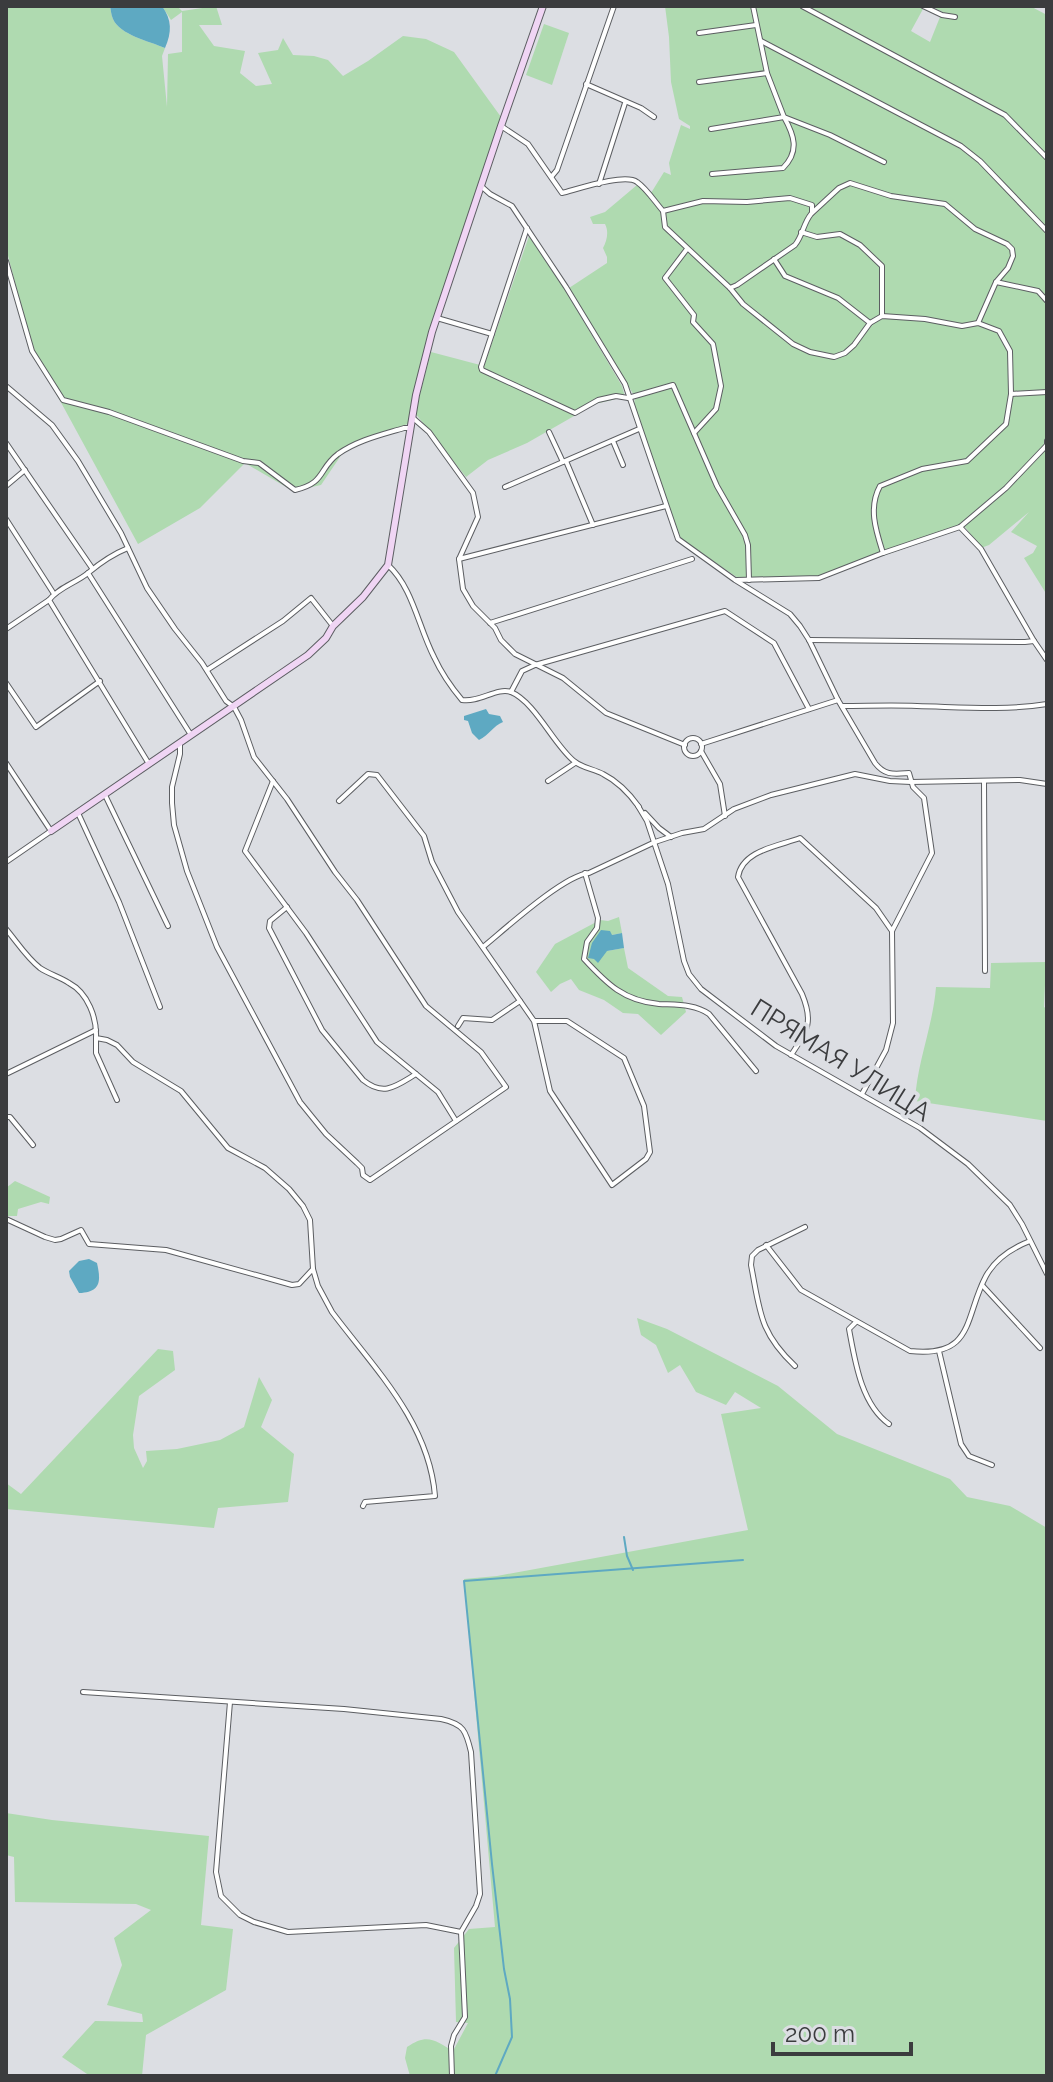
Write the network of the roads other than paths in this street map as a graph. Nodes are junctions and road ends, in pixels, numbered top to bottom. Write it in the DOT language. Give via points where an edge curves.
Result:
graph roads {
  1 [pos="543,6"];
  2 [pos="614,6"];
  3 [pos="753,6"];
  4 [pos="802,6"];
  5 [pos="923,6"];
  6 [pos="955,17"];
  7 [pos="756,25"];
  8 [pos="699,33"];
  9 [pos="761,41"];
  10 [pos="767,73"];
  11 [pos="699,82"];
  12 [pos="586,84"];
  13 [pos="625,103"];
  14 [pos="654,117"];
  15 [pos="784,117"];
  16 [pos="501,126"];
  17 [pos="711,129"];
  18 [pos="1047,158"];
  19 [pos="884,162"];
  20 [pos="712,174"];
  21 [pos="552,176"];
  22 [pos="599,184"];
  23 [pos="481,186"];
  24 [pos="663,211"];
  25 [pos="812,213"];
  26 [pos="527,228"];
  27 [pos="1047,231"];
  28 [pos="801,232"];
  29 [pos="687,249"];
  30 [pos="774,259"];
  31 [pos="6,261"];
  32 [pos="996,282"];
  33 [pos="730,288"];
  34 [pos="1047,301"];
  35 [pos="882,316"];
  36 [pos="437,318"];
  37 [pos="870,323"];
  38 [pos="978,323"];
  39 [pos="492,334"];
  40 [pos="6,386"];
  41 [pos="1047,392"];
  42 [pos="1011,394"];
  43 [pos="628,398"];
  44 [pos="413,418"];
  45 [pos="411,428"];
  46 [pos="639,429"];
  47 [pos="549,432"];
  48 [pos="694,433"];
  49 [pos="613,441"];
  50 [pos="1047,441"];
  51 [pos="6,443"];
  52 [pos="564,462"];
  53 [pos="623,465"];
  54 [pos="25,470"];
  55 [pos="6,486"];
  56 [pos="505,487"];
  57 [pos="666,506"];
  58 [pos="6,519"];
  59 [pos="593,525"];
  60 [pos="960,527"];
  61 [pos="128,548"];
  62 [pos="883,553"];
  63 [pos="459,559"];
  64 [pos="692,559"];
  65 [pos="388,565"];
  66 [pos="92,568"];
  67 [pos="88,573"];
  68 [pos="735,580"];
  69 [pos="749,580"];
  70 [pos="54,594"];
  71 [pos="49,600"];
  72 [pos="490,623"];
  73 [pos="333,626"];
  74 [pos="6,629"];
  75 [pos="809,640"];
  76 [pos="1034,641"];
  77 [pos="1047,660"];
  78 [pos="535,665"];
  79 [pos="207,670"];
  80 [pos="100,681"];
  81 [pos="6,683"];
  82 [pos="511,692"];
  83 [pos="838,700"];
  84 [pos="1047,704"];
  85 [pos="842,706"];
  86 [pos="234,707"];
  87 [pos="809,709"];
  88 [pos="191,735"];
  89 [pos="180,743"];
  90 [pos="701,744"];
  91 [pos="685,745"];
  92 [pos="701,751"];
  93 [pos="6,763"];
  94 [pos="575,763"];
  95 [pos="149,764"];
  96 [pos="273,781"];
  97 [pos="548,781"];
  98 [pos="984,781"];
  99 [pos="911,782"];
  100 [pos="1047,784"];
  101 [pos="105,795"];
  102 [pos="339,801"];
  103 [pos="638,806"];
  104 [pos="78,813"];
  105 [pos="725,816"];
  106 [pos="51,831"];
  107 [pos="672,837"];
  108 [pos="655,842"];
  109 [pos="6,862"];
  110 [pos="585,873"];
  111 [pos="287,907"];
  112 [pos="168,926"];
  113 [pos="6,929"];
  114 [pos="892,931"];
  115 [pos="483,947"];
  116 [pos="985,971"];
  117 [pos="520,1001"];
  118 [pos="160,1007"];
  119 [pos="534,1021"];
  120 [pos="458,1026"];
  121 [pos="96,1030"];
  122 [pos="96,1038"];
  123 [pos="791,1055"];
  124 [pos="756,1071"];
  125 [pos="6,1074"];
  126 [pos="416,1074"];
  127 [pos="862,1094"];
  128 [pos="117,1100"];
  129 [pos="6,1117"];
  130 [pos="456,1121"];
  131 [pos="33,1145"];
  132 [pos="6,1219"];
  133 [pos="805,1227"];
  134 [pos="1030,1241"];
  135 [pos="766,1245"];
  136 [pos="313,1269"];
  137 [pos="1047,1274"];
  138 [pos="982,1285"];
  139 [pos="856,1322"];
  140 [pos="1040,1348"];
  141 [pos="939,1351"];
  142 [pos="795,1366"];
  143 [pos="889,1424"];
  144 [pos="992,1465"];
  145 [pos="363,1506"];
  146 [pos="83,1692"];
  147 [pos="230,1702"];
  148 [pos="345,1702"];
  149 [pos="344,1709"];
  150 [pos="461,1932"];
  151 [pos="452,2076"];
  1 -- 16 [label="street"];
  2 -- 12 [label="street"];
  3 -- 7 [label="street"];
  4 -- 18 [label="street" via="1005,115"];
  5 -- 6 [label="street"];
  7 -- 8 [label="street"];
  7 -- 9 [label="street"];
  9 -- 10 [label="street"];
  9 -- 27 [label="street" via="961,146"];
  10 -- 11 [label="street"];
  10 -- 15 [label="street"];
  12 -- 13 [label="street"];
  12 -- 21 [label="street"];
  13 -- 14 [label="street"];
  13 -- 22 [label="street"];
  15 -- 17 [label="street"];
  15 -- 19 [label="street"];
  15 -- 20 [label="street" via="795,142 783,168"];
  16 -- 21 [label="street" via="528,144"];
  16 -- 23 [label="street"];
  21 -- 22 [label="street" via="562,193"];
  22 -- 24 [label="street" via="631,179"];
  23 -- 26 [label="street" via="512,206"];
  23 -- 36 [label="street"];
  24 -- 25 [label="street" via="703,201 790,198 812,205"];
  24 -- 29 [label="street" via="665,227"];
  25 -- 28 [label="street"];
  25 -- 32 [label="street" via="850,183 945,204 975,229 1012,249 1008,268"];
  26 -- 39 [label="street"];
  26 -- 43 [label="street" via="625,384"];
  28 -- 30 [label="street" via="795,245"];
  28 -- 35 [label="street" via="817,237 840,234 882,266"];
  29 -- 33 [label="street"];
  29 -- 48 [label="street" via="665,278 713,344 721,386 716,409"];
  30 -- 33 [label="street"];
  30 -- 37 [label="street" via="785,276 838,298"];
  31 -- 45 [label="street" via="32,351 63,400 259,463 295,490 310,487 333,457 353,444"];
  32 -- 34 [label="street" via="1038,291"];
  32 -- 38 [label="street"];
  33 -- 37 [label="street" via="743,304 810,352 834,357 845,353"];
  35 -- 37 [label="street"];
  35 -- 38 [label="street" via="962,326"];
  36 -- 39 [label="street"];
  36 -- 44 [label="street"];
  38 -- 42 [label="street" via="999,331 1010,351"];
  39 -- 43 [label="street" via="482,370 575,413 598,400"];
  40 -- 61 [label="street" via="52,425"];
  41 -- 42 [label="street"];
  42 -- 62 [label="street" via="1006,424 967,461 922,469 880,486 873,521"];
  43 -- 46 [label="street"];
  43 -- 48 [label="street" via="673,385"];
  44 -- 45 [label="street"];
  44 -- 63 [label="street" via="473,493 478,517"];
  45 -- 65 [label="street"];
  46 -- 49 [label="street"];
  46 -- 57 [label="street"];
  47 -- 52 [label="street"];
  48 -- 69 [label="street" via="745,535"];
  49 -- 52 [label="street"];
  49 -- 53 [label="street"];
  50 -- 60 [label="street" via="1006,488"];
  51 -- 54 [label="street"];
  52 -- 56 [label="street"];
  52 -- 59 [label="street"];
  54 -- 55 [label="street"];
  54 -- 66 [label="street"];
  57 -- 59 [label="street"];
  57 -- 68 [label="street" via="678,539"];
  58 -- 70 [label="street"];
  59 -- 63 [label="street"];
  60 -- 62 [label="street"];
  60 -- 76 [label="street" via="981,549"];
  61 -- 66 [label="street"];
  61 -- 79 [label="street" via="147,588"];
  62 -- 69 [label="street" via="819,578"];
  63 -- 72 [label="street" via="463,589"];
  64 -- 72 [label="street"];
  65 -- 73 [label="street"];
  65 -- 82 [label="street" via="405,585 434,657 462,700"];
  66 -- 67 [label="street"];
  67 -- 70 [label="street"];
  67 -- 88 [label="street"];
  68 -- 69 [label="street"];
  68 -- 75 [label="street" via="790,614"];
  70 -- 71 [label="street"];
  71 -- 74 [label="street"];
  71 -- 80 [label="street"];
  72 -- 78 [label="street" via="515,654"];
  73 -- 79 [label="street" via="311,598"];
  73 -- 86 [label="street" via="308,655"];
  75 -- 76 [label="street"];
  75 -- 83 [label="street"];
  76 -- 77 [label="street"];
  78 -- 82 [label="street" via="522,671"];
  78 -- 87 [label="street" via="725,611 774,643"];
  78 -- 91 [label="street" via="563,678 606,713"];
  79 -- 86 [label="street"];
  80 -- 81 [label="street" via="36,727"];
  80 -- 95 [label="street"];
  82 -- 94 [label="street"];
  83 -- 85 [label="street"];
  83 -- 87 [label="street"];
  84 -- 85 [label="street"];
  85 -- 99 [label="street" via="881,771 909,773"];
  86 -- 88 [label="street"];
  86 -- 96 [label="street" via="254,757"];
  87 -- 90 [label="street"];
  88 -- 89 [label="street"];
  89 -- 95 [label="street"];
  89 -- 130 [label="street" via="172,803 187,871 217,947 312,1118 370,1180"];
  90 -- 91 [label="street" via="693,738"];
  90 -- 92 [label="street"];
  91 -- 92 [label="street" via="689,755"];
  92 -- 105 [label="street" via="720,784"];
  93 -- 106 [label="street"];
  94 -- 97 [label="street"];
  94 -- 103 [label="street" via="618,783"];
  95 -- 101 [label="street"];
  96 -- 111 [label="street" via="245,851"];
  96 -- 130 [label="street" via="426,1006 481,1052 506,1087"];
  98 -- 99 [label="street"];
  98 -- 100 [label="street"];
  98 -- 116 [label="street"];
  99 -- 105 [label="street" via="855,774 771,795"];
  99 -- 114 [label="street" via="924,798 932,853"];
  101 -- 104 [label="street"];
  101 -- 112 [label="street"];
  102 -- 115 [label="street" via="368,774 377,775 424,836 453,903"];
  103 -- 107 [label="street"];
  103 -- 108 [label="street, ПРЯМАЯ УЛИЦА"];
  104 -- 106 [label="street"];
  104 -- 118 [label="street"];
  105 -- 107 [label="street" via="704,829"];
  106 -- 109 [label="street"];
  107 -- 108 [label="street"];
  108 -- 110 [label="street"];
  108 -- 123 [label="street, ПРЯМАЯ УЛИЦА" via="689,974 716,1001"];
  110 -- 115 [label="street" via="561,885"];
  110 -- 124 [label="street" via="598,918 584,959 619,993 709,1014"];
  111 -- 126 [label="street" via="377,1042"];
  111 -- 126 [label="street" via="269,928 322,1030 369,1085 395,1087"];
  113 -- 121 [label="street" via="38,967 83,993"];
  114 -- 123 [label="street" via="876,908 800,838 744,862 738,877 808,1013 807,1028"];
  114 -- 127 [label="street" via="893,1023 886,1050"];
  115 -- 117 [label="street"];
  117 -- 119 [label="street"];
  117 -- 120 [label="street" via="492,1020 463,1018"];
  119 -- 119 [label="street" via="567,1021 624,1058 644,1106 650,1152 612,1185 550,1091"];
  121 -- 122 [label="street"];
  121 -- 125 [label="street"];
  122 -- 128 [label="street" via="96,1053"];
  122 -- 136 [label="street" via="117,1045 133,1062 181,1091 228,1148 265,1168 289,1189 310,1220"];
  123 -- 127 [label="street, ПРЯМАЯ УЛИЦА"];
  126 -- 130 [label="street" via="438,1092"];
  127 -- 134 [label="street, ПРЯМАЯ УЛИЦА" via="968,1164 1010,1205"];
  129 -- 131 [label="street"];
  132 -- 136 [label="street" via="55,1240 81,1230 89,1244 166,1250 292,1285"];
  133 -- 135 [label="street"];
  134 -- 137 [label="street, ПРЯМАЯ УЛИЦА"];
  134 -- 138 [label="street" via="1002,1256"];
  135 -- 139 [label="street" via="801,1290"];
  135 -- 142 [label="street" via="752,1256 751,1265 762,1324"];
  136 -- 145 [label="street" via="332,1312 394,1392 431,1469 435,1496"];
  138 -- 140 [label="street"];
  138 -- 141 [label="street" via="963,1334"];
  139 -- 141 [label="street" via="910,1351"];
  139 -- 143 [label="street" via="849,1329 854,1356 869,1402"];
  141 -- 144 [label="street" via="961,1444 969,1456"];
  146 -- 147 [label="street"];
  147 -- 149 [label="street"];
  147 -- 150 [label="street" via="216,1872 221,1896 240,1915 288,1932 426,1925"];
  148 -- 149 [label="street"];
  149 -- 150 [label="street" via="441,1719 465,1730 480,1894"];
  150 -- 151 [label="street" via="465,2017 451,2046"];
}
